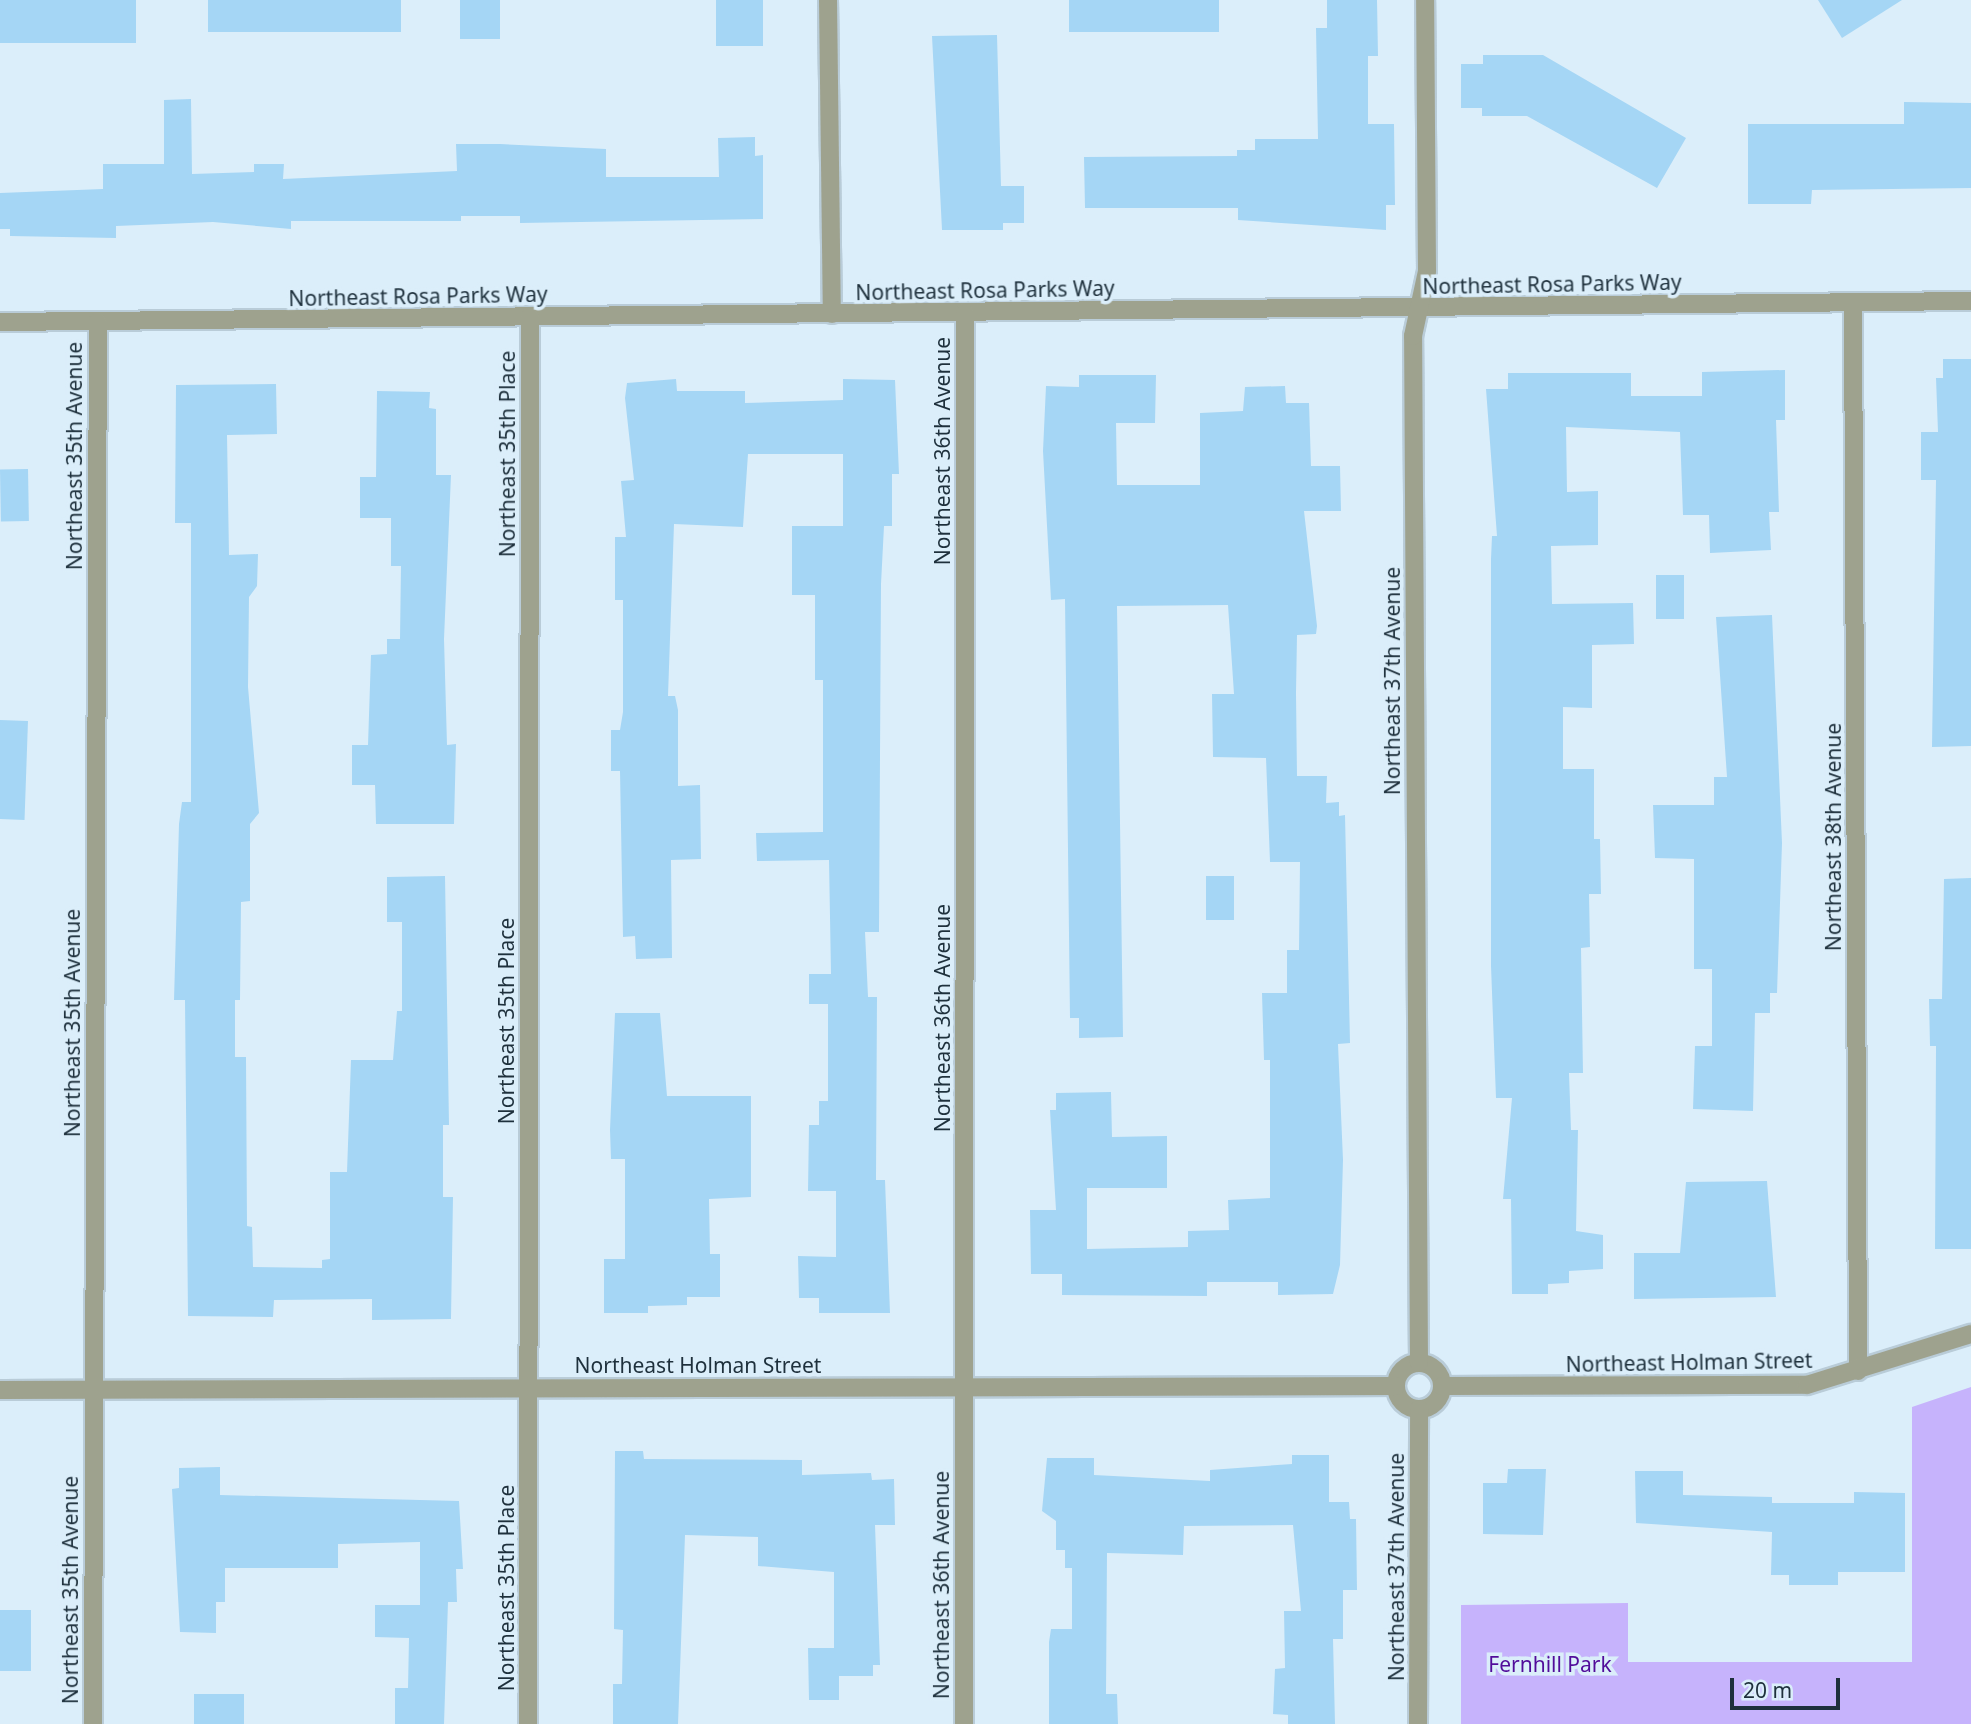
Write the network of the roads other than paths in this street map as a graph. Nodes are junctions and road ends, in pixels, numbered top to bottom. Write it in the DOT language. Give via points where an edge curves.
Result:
graph roads {
  1 [pos="828,0"];
  2 [pos="1425,0"];
  3 [pos="1971,301"];
  4 [pos="1853,303"];
  5 [pos="1419,308"];
  6 [pos="965,313"];
  7 [pos="832,314"];
  8 [pos="530,317"];
  9 [pos="98,321"];
  10 [pos="0,322"];
  11 [pos="1971,1334"];
  12 [pos="1419,1363"];
  13 [pos="1858,1371"];
  14 [pos="1396,1386"];
  15 [pos="1442,1386"];
  16 [pos="964,1387"];
  17 [pos="528,1388"];
  18 [pos="0,1390"];
  19 [pos="93,1390"];
  20 [pos="1419,1409"];
  21 [pos="93,1724"];
  22 [pos="528,1724"];
  23 [pos="964,1724"];
  24 [pos="1418,1724"];
  1 -- 7 [label="street"];
  2 -- 5 [label="street, Northeast 37th Avenue" via="1427,271"];
  3 -- 4 [label="street, Northeast Rosa Parks Way"];
  4 -- 5 [label="street, Northeast Rosa Parks Way"];
  4 -- 13 [label="street, Northeast 38th Avenue"];
  5 -- 6 [label="street, Northeast Rosa Parks Way"];
  5 -- 12 [label="street, Northeast 37th Avenue" via="1413,336"];
  6 -- 7 [label="street, Northeast Rosa Parks Way"];
  6 -- 16 [label="street, Northeast 36th Avenue"];
  7 -- 8 [label="street, Northeast Rosa Parks Way"];
  8 -- 9 [label="street, Northeast Rosa Parks Way"];
  8 -- 17 [label="street, Northeast 35th Place"];
  9 -- 10 [label="street, Northeast Rosa Parks Way"];
  9 -- 19 [label="street, Northeast 35th Avenue"];
  11 -- 13 [label="street, Northeast Holman Street"];
  12 -- 14 [label="street" via="1403,1369"];
  12 -- 15 [label="street" via="1437,1371"];
  13 -- 15 [label="street, Northeast Holman Street" via="1773,1388"];
  14 -- 16 [label="street, Northeast Holman Street"];
  14 -- 20 [label="street" via="1404,1403"];
  15 -- 20 [label="street" via="1435,1403"];
  16 -- 17 [label="street, Northeast Holman Street"];
  16 -- 23 [label="street, Northeast 36th Avenue"];
  17 -- 19 [label="street, Northeast Holman Street"];
  17 -- 22 [label="street, Northeast 35th Place"];
  18 -- 19 [label="street, Northeast Holman Street"];
  19 -- 21 [label="street, Northeast 35th Avenue"];
  20 -- 24 [label="street, Northeast 37th Avenue"];
}
